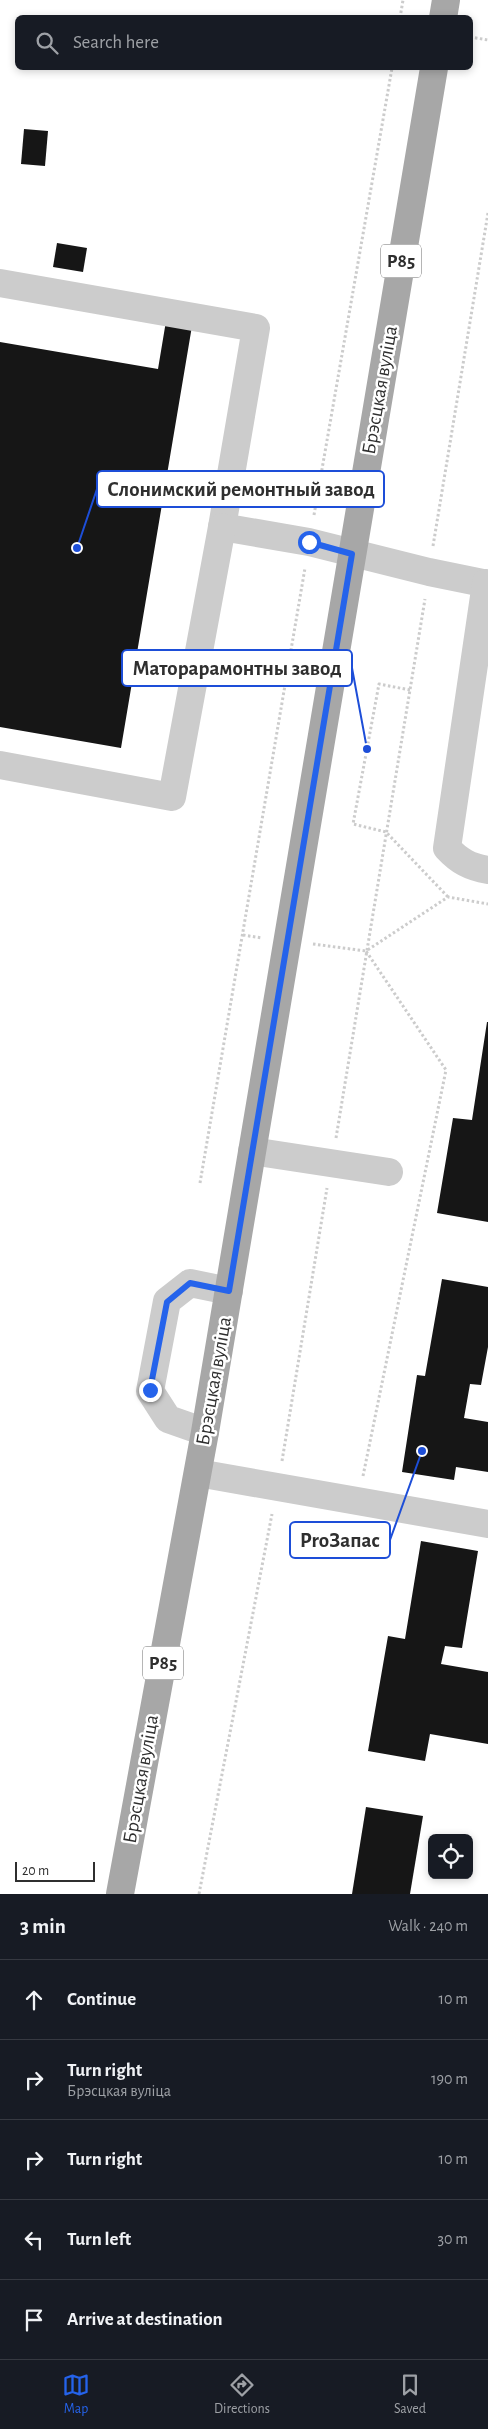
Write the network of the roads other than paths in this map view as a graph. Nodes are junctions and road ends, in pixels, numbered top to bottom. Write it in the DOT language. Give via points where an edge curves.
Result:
graph roads {
  1 [pos="446,0"];
  2 [pos="444,15"];
  3 [pos="434,70"];
  4 [pos="0,283"];
  5 [pos="222,527"];
  6 [pos="352,554"];
  7 [pos="487,584"];
  8 [pos="0,765"];
  9 [pos="488,870"];
  10 [pos="252,1151"];
  11 [pos="390,1172"];
  12 [pos="229,1291"];
  13 [pos="205,1432"];
  14 [pos="198,1473"];
  15 [pos="488,1524"];
  16 [pos="120,1894"];
  1 -- 2 [label="main road"];
  3 -- 6 [label="main road, Брэсцкая вуліца / Р85"];
  4 -- 5 [label="lane" via="256,328"];
  5 -- 6 [label="lane" via="309,542"];
  5 -- 8 [label="lane" via="172,796"];
  6 -- 7 [label="lane"];
  6 -- 10 [label="main road, Брэсцкая вуліца / Р85"];
  7 -- 9 [label="lane" via="447,848 457,859 472,867"];
  10 -- 11 [label="lane"];
  10 -- 12 [label="main road, Брэсцкая вуліца / Р85"];
  12 -- 13 [label="main road, Брэсцкая вуліца / Р85"];
  12 -- 13 [label="lane" via="190,1283 167,1302 150,1390 168,1419"];
  13 -- 14 [label="main road, Брэсцкая вуліца / Р85"];
  14 -- 15 [label="lane"];
  14 -- 16 [label="main road, Брэсцкая вуліца / Р85"];
}
